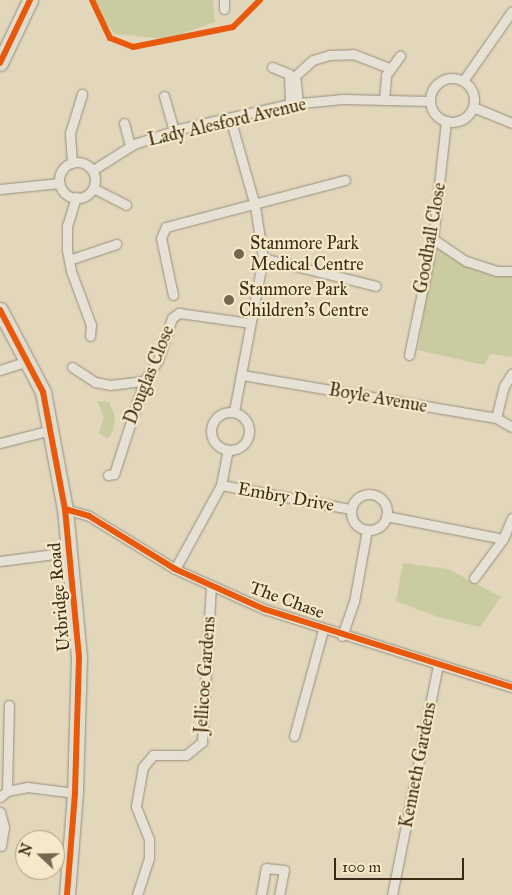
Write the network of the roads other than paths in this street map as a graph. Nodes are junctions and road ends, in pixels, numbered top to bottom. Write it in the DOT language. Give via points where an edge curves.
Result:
graph roads {
  1 [pos="30,0"];
  2 [pos="512,11"];
  3 [pos="400,56"];
  4 [pos="0,63"];
  5 [pos="272,66"];
  6 [pos="390,68"];
  7 [pos="463,81"];
  8 [pos="82,94"];
  9 [pos="164,96"];
  10 [pos="384,100"];
  11 [pos="430,100"];
  12 [pos="294,103"];
  13 [pos="473,107"];
  14 [pos="230,118"];
  15 [pos="446,121"];
  16 [pos="124,123"];
  17 [pos="512,123"];
  18 [pos="174,131"];
  19 [pos="130,146"];
  20 [pos="72,163"];
  21 [pos="93,170"];
  22 [pos="345,180"];
  23 [pos="60,183"];
  24 [pos="93,188"];
  25 [pos="0,189"];
  26 [pos="76,197"];
  27 [pos="126,205"];
  28 [pos="256,206"];
  29 [pos="433,239"];
  30 [pos="116,244"];
  31 [pos="263,258"];
  32 [pos="69,260"];
  33 [pos="512,271"];
  34 [pos="376,286"];
  35 [pos="173,295"];
  36 [pos="0,310"];
  37 [pos="250,323"];
  38 [pos="90,336"];
  39 [pos="409,355"];
  40 [pos="27,361"];
  41 [pos="72,367"];
  42 [pos="0,370"];
  43 [pos="512,373"];
  44 [pos="242,374"];
  45 [pos="144,381"];
  46 [pos="234,412"];
  47 [pos="496,418"];
  48 [pos="512,427"];
  49 [pos="51,430"];
  50 [pos="0,443"];
  51 [pos="228,450"];
  52 [pos="108,475"];
  53 [pos="221,485"];
  54 [pos="65,509"];
  55 [pos="351,509"];
  56 [pos="386,516"];
  57 [pos="512,518"];
  58 [pos="367,530"];
  59 [pos="504,539"];
  60 [pos="70,552"];
  61 [pos="0,561"];
  62 [pos="175,569"];
  63 [pos="474,578"];
  64 [pos="211,587"];
  65 [pos="324,630"];
  66 [pos="342,636"];
  67 [pos="438,665"];
  68 [pos="512,686"];
  69 [pos="9,705"];
  70 [pos="294,736"];
  71 [pos="75,793"];
  72 [pos="3,794"];
  73 [pos="0,812"];
  74 [pos="1,846"];
  75 [pos="67,895"];
  76 [pos="137,895"];
  77 [pos="261,895"];
  78 [pos="279,895"];
  79 [pos="392,895"];
  1 -- 4 [label="main road"];
  2 -- 7 [label="street"];
  3 -- 6 [label="street"];
  5 -- 12 [label="street" via="289,74"];
  6 -- 10 [label="street"];
  6 -- 12 [label="street" via="353,54 329,55 313,60 295,76"];
  7 -- 11 [label="street" via="452,78 441,81 431,93"];
  7 -- 13 [label="street" via="473,93"];
  8 -- 20 [label="street" via="70,133"];
  9 -- 18 [label="street"];
  10 -- 11 [label="street, Lady Alesford Avenue"];
  10 -- 12 [label="street, Lady Alesford Avenue"];
  11 -- 15 [label="street" via="434,112"];
  12 -- 14 [label="street, Lady Alesford Avenue"];
  13 -- 15 [label="street" via="464,119"];
  13 -- 17 [label="street"];
  14 -- 18 [label="street, Lady Alesford Avenue"];
  14 -- 28 [label="street"];
  15 -- 29 [label="street, Goodhall Close"];
  16 -- 19 [label="street"];
  18 -- 19 [label="street, Lady Alesford Avenue"];
  19 -- 21 [label="street, Lady Alesford Avenue"];
  20 -- 21 [label="street" via="82,162"];
  20 -- 23 [label="street" via="62,171"];
  21 -- 24 [label="street"];
  22 -- 28 [label="street"];
  23 -- 25 [label="street"];
  23 -- 26 [label="street" via="67,194"];
  24 -- 26 [label="street" via="84,196"];
  24 -- 27 [label="street"];
  26 -- 32 [label="street" via="68,226"];
  28 -- 31 [label="street"];
  28 -- 35 [label="street" via="166,227 161,238"];
  29 -- 33 [label="street" via="466,260 496,271"];
  29 -- 39 [label="street, Goodhall Close"];
  30 -- 32 [label="street"];
  31 -- 34 [label="street"];
  31 -- 37 [label="street"];
  32 -- 38 [label="street" via="91,325"];
  36 -- 40 [label="main road, Uxbridge Road"];
  37 -- 44 [label="street"];
  37 -- 45 [label="street, Douglas Close" via="179,313 172,318 158,360"];
  40 -- 42 [label="street"];
  40 -- 49 [label="main road, Uxbridge Road" via="43,392"];
  41 -- 45 [label="street" via="103,384 127,385"];
  43 -- 47 [label="street" via="504,386"];
  44 -- 46 [label="street"];
  44 -- 47 [label="street, Boyle Avenue"];
  45 -- 52 [label="street, Douglas Close" via="114,474"];
  46 -- 51 [label="street" via="245,419 249,435 242,446"];
  46 -- 51 [label="street" via="217,417 211,429 216,444"];
  47 -- 48 [label="street, Boyle Avenue"];
  49 -- 50 [label="street"];
  49 -- 54 [label="main road, Uxbridge Road"];
  51 -- 53 [label="street"];
  53 -- 55 [label="street, Embry Drive"];
  53 -- 62 [label="street"];
  54 -- 60 [label="main road, Uxbridge Road"];
  54 -- 62 [label="street, The Chase" via="89,516"];
  55 -- 56 [label="street" via="358,498 371,495 382,500"];
  55 -- 58 [label="street" via="355,524"];
  56 -- 58 [label="street" via="380,526"];
  56 -- 59 [label="street"];
  57 -- 59 [label="street"];
  58 -- 66 [label="street" via="354,602"];
  59 -- 63 [label="street"];
  60 -- 61 [label="street"];
  60 -- 71 [label="main road, Uxbridge Road" via="79,657"];
  62 -- 64 [label="street, The Chase"];
  64 -- 65 [label="street, The Chase"];
  64 -- 76 [label="street, Jellicoe Gardens" via="202,742 186,755 153,755 143,767 136,806 149,840 150,858"];
  65 -- 66 [label="street, The Chase"];
  65 -- 70 [label="street"];
  66 -- 67 [label="street, The Chase"];
  67 -- 68 [label="street, The Chase"];
  67 -- 79 [label="street, Kenneth Gardens"];
  69 -- 72 [label="street"];
  71 -- 72 [label="street" via="28,786"];
  71 -- 75 [label="main road, Uxbridge Road"];
  73 -- 74 [label="street" via="4,827"];
  77 -- 78 [label="street" via="266,868 284,870"];
}
